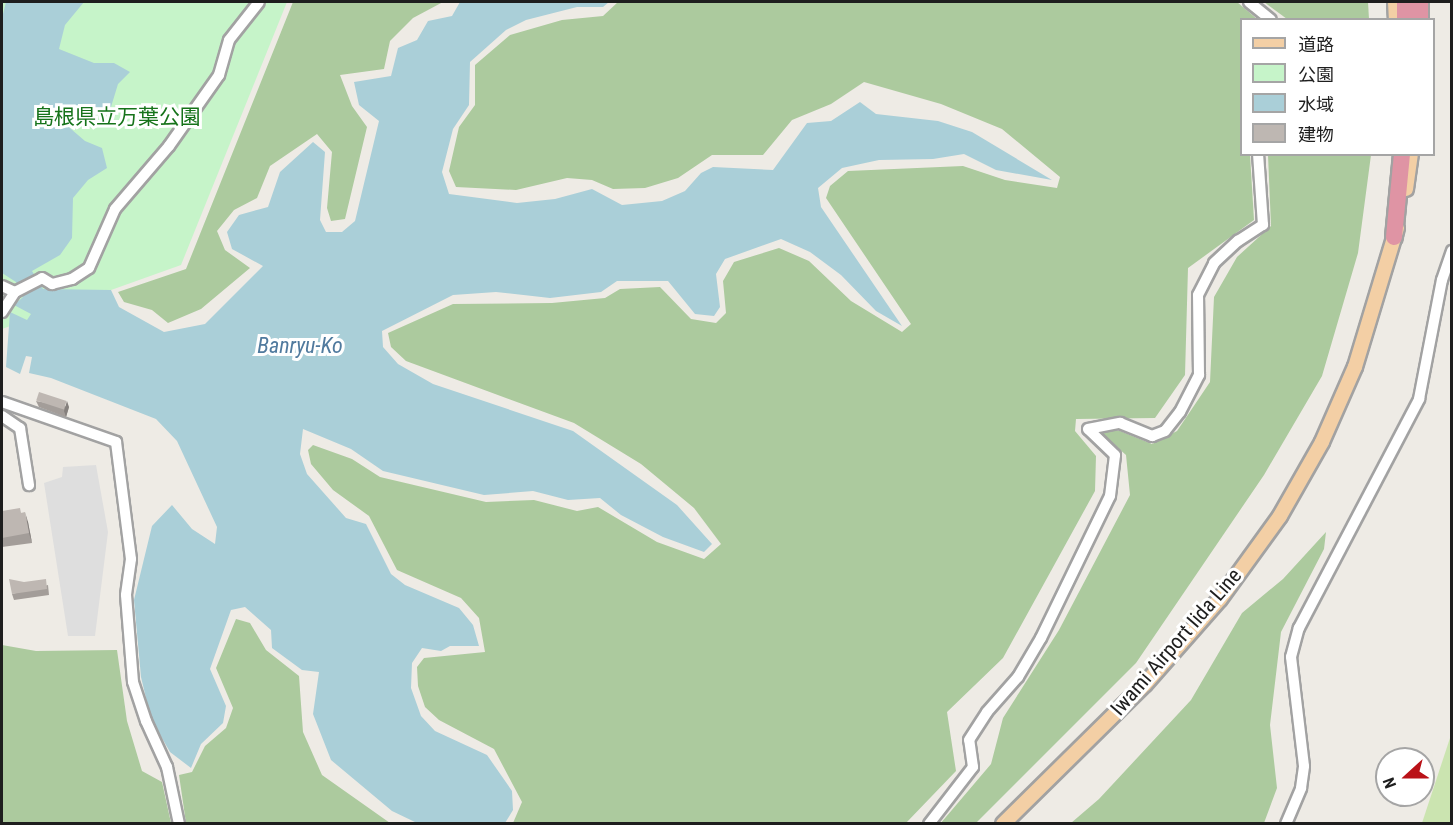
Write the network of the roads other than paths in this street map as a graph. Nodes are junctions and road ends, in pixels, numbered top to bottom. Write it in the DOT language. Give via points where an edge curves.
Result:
graph roads {
  1 [pos="259,2"];
  2 [pos="1249,2"];
  3 [pos="1395,2"];
  4 [pos="1405,2"];
  5 [pos="1420,2"];
  6 [pos="1425,2"];
  7 [pos="1269,18"];
  8 [pos="1396,18"];
  9 [pos="1405,18"];
  10 [pos="1421,18"];
  11 [pos="1421,18"];
  12 [pos="1258,156"];
  13 [pos="1396,156"];
  14 [pos="1402,156"];
  15 [pos="1411,156"];
  16 [pos="1394,237"];
  17 [pos="1452,251"];
  18 [pos="2,286"];
  19 [pos="15,292"];
  20 [pos="2,312"];
  21 [pos="2,402"];
  22 [pos="2,416"];
  23 [pos="29,485"];
  24 [pos="179,824"];
  25 [pos="929,824"];
  26 [pos="1003,824"];
  27 [pos="1286,824"];
  1 -- 19 [label="street" via="229,40 219,75 169,146 115,209 89,268 72,279 52,284 42,278"];
  2 -- 7 [label="street"];
  3 -- 8 [label="main road"];
  4 -- 9 [label="highway"];
  5 -- 10 [label="highway"];
  6 -- 11 [label="main road"];
  12 -- 25 [label="street" via="1263,225 1214,263 1198,295 1199,375 1165,431 1152,436 1120,423 1088,429 1115,455 1110,496 1041,638 1018,677 969,740 974,767"];
  13 -- 16 [label="main road, Iwami Airport Iida Line"];
  14 -- 16 [label="highway"];
  15 -- 16 [label="main road, Iwami Airport Iida Line" via="1403,209"];
  16 -- 26 [label="main road, Iwami Airport Iida Line" via="1355,367 1322,442 1280,516 1220,599 1145,684"];
  17 -- 27 [label="street" via="1442,280 1419,399 1299,628 1291,657 1304,766 1301,788"];
  18 -- 19 [label="street"];
  19 -- 20 [label="street"];
  21 -- 24 [label="street" via="116,442 131,559 126,595 134,682 167,767"];
  22 -- 23 [label="street" via="20,428"];
}
